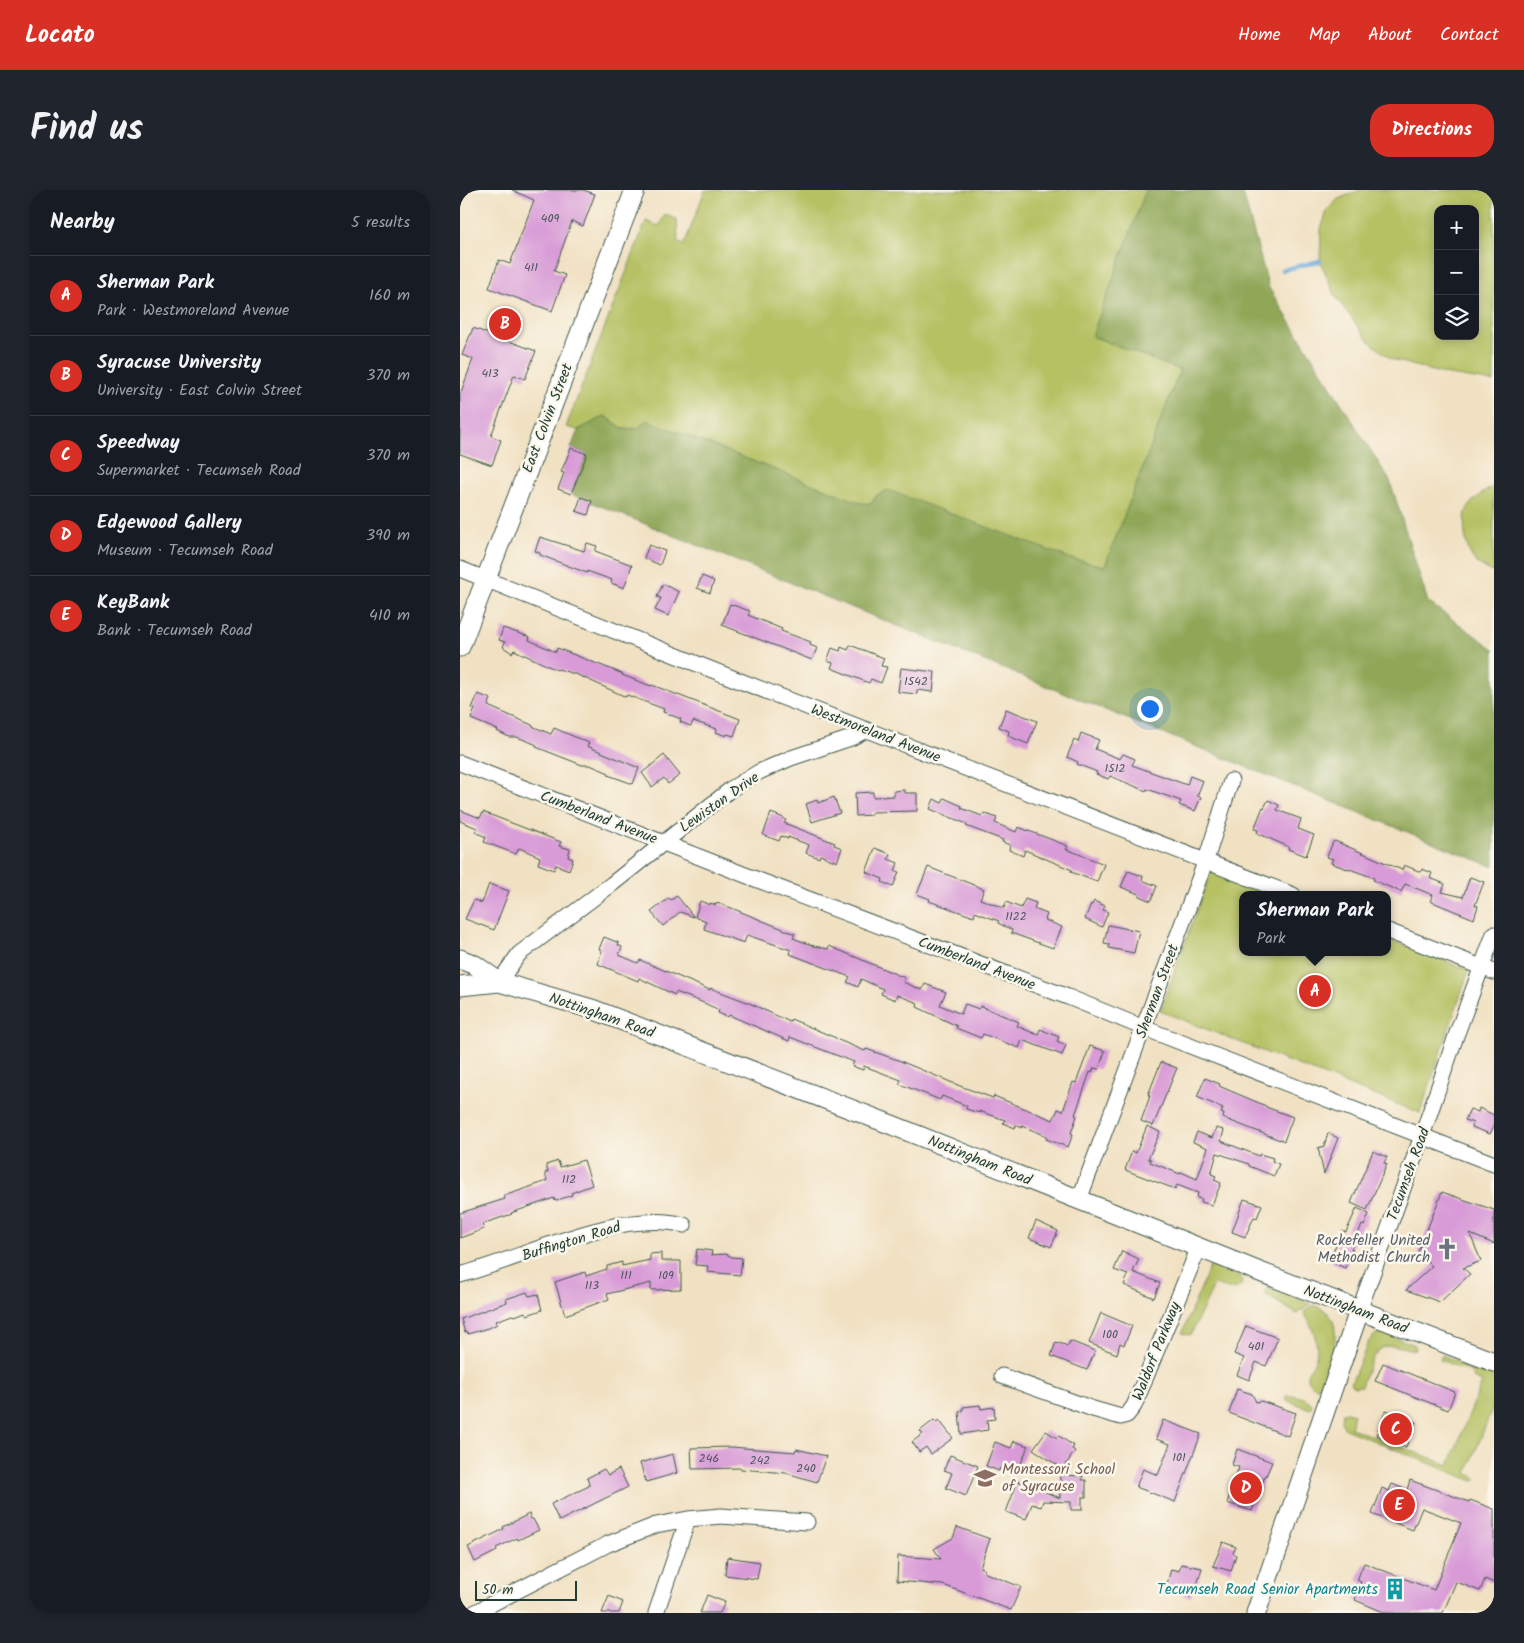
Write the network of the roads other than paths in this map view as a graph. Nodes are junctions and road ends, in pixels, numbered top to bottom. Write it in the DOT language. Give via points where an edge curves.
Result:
graph roads {
  1 [pos="635,190"];
  2 [pos="460,569"];
  3 [pos="486,579"];
  4 [pos="460,647"];
  5 [pos="866,730"];
  6 [pos="460,763"];
  7 [pos="1231,781"];
  8 [pos="663,842"];
  9 [pos="1206,860"];
  10 [pos="1283,891"];
  11 [pos="1391,932"];
  12 [pos="1494,934"];
  13 [pos="460,959"];
  14 [pos="1488,970"];
  15 [pos="500,982"];
  16 [pos="460,986"];
  17 [pos="1144,1028"];
  18 [pos="1422,1136"];
  19 [pos="1494,1164"];
  20 [pos="1079,1200"];
  21 [pos="684,1225"];
  22 [pos="1199,1247"];
  23 [pos="460,1275"];
  24 [pos="1359,1311"];
  25 [pos="1494,1362"];
  26 [pos="1002,1376"];
  27 [pos="688,1519"];
  28 [pos="807,1522"];
  29 [pos="474,1613"];
  30 [pos="656,1613"];
  31 [pos="1256,1613"];
  1 -- 3 [label="street, East Colvin Street"];
  2 -- 3 [label="street, Westmoreland Avenue"];
  3 -- 4 [label="street, East Colvin Street"];
  3 -- 5 [label="street, Westmoreland Avenue"];
  5 -- 8 [label="street, Lewiston Drive" via="759,772 731,789"];
  5 -- 9 [label="street, Westmoreland Avenue"];
  6 -- 8 [label="street, Cumberland Avenue"];
  7 -- 9 [label="street, Sherman Street"];
  8 -- 15 [label="street, Lewiston Drive" via="519,954"];
  8 -- 17 [label="street, Cumberland Avenue"];
  9 -- 10 [label="street, Westmoreland Avenue"];
  9 -- 17 [label="street, Sherman Street"];
  11 -- 14 [label="street"];
  12 -- 14 [label="street, Tecumseh Road"];
  13 -- 15 [label="street"];
  14 -- 18 [label="street, Tecumseh Road" via="1457,1033"];
  15 -- 16 [label="street, Nottingham Road"];
  15 -- 20 [label="street, Nottingham Road" via="592,1009"];
  17 -- 18 [label="street, Cumberland Avenue"];
  17 -- 20 [label="street, Sherman Street"];
  18 -- 19 [label="street, Cumberland Avenue"];
  18 -- 24 [label="street, Tecumseh Road"];
  20 -- 22 [label="street, Nottingham Road"];
  21 -- 23 [label="street, Buffington Road" via="634,1222 601,1229"];
  22 -- 24 [label="street, Nottingham Road"];
  22 -- 26 [label="street, Waldorf Parkway" via="1134,1406 1127,1415 1121,1417 1093,1409"];
  24 -- 25 [label="street, Nottingham Road"];
  24 -- 31 [label="street, Tecumseh Road"];
  27 -- 28 [label="street" via="721,1516"];
  27 -- 29 [label="street" via="656,1525 608,1544"];
  27 -- 30 [label="street"];
}
